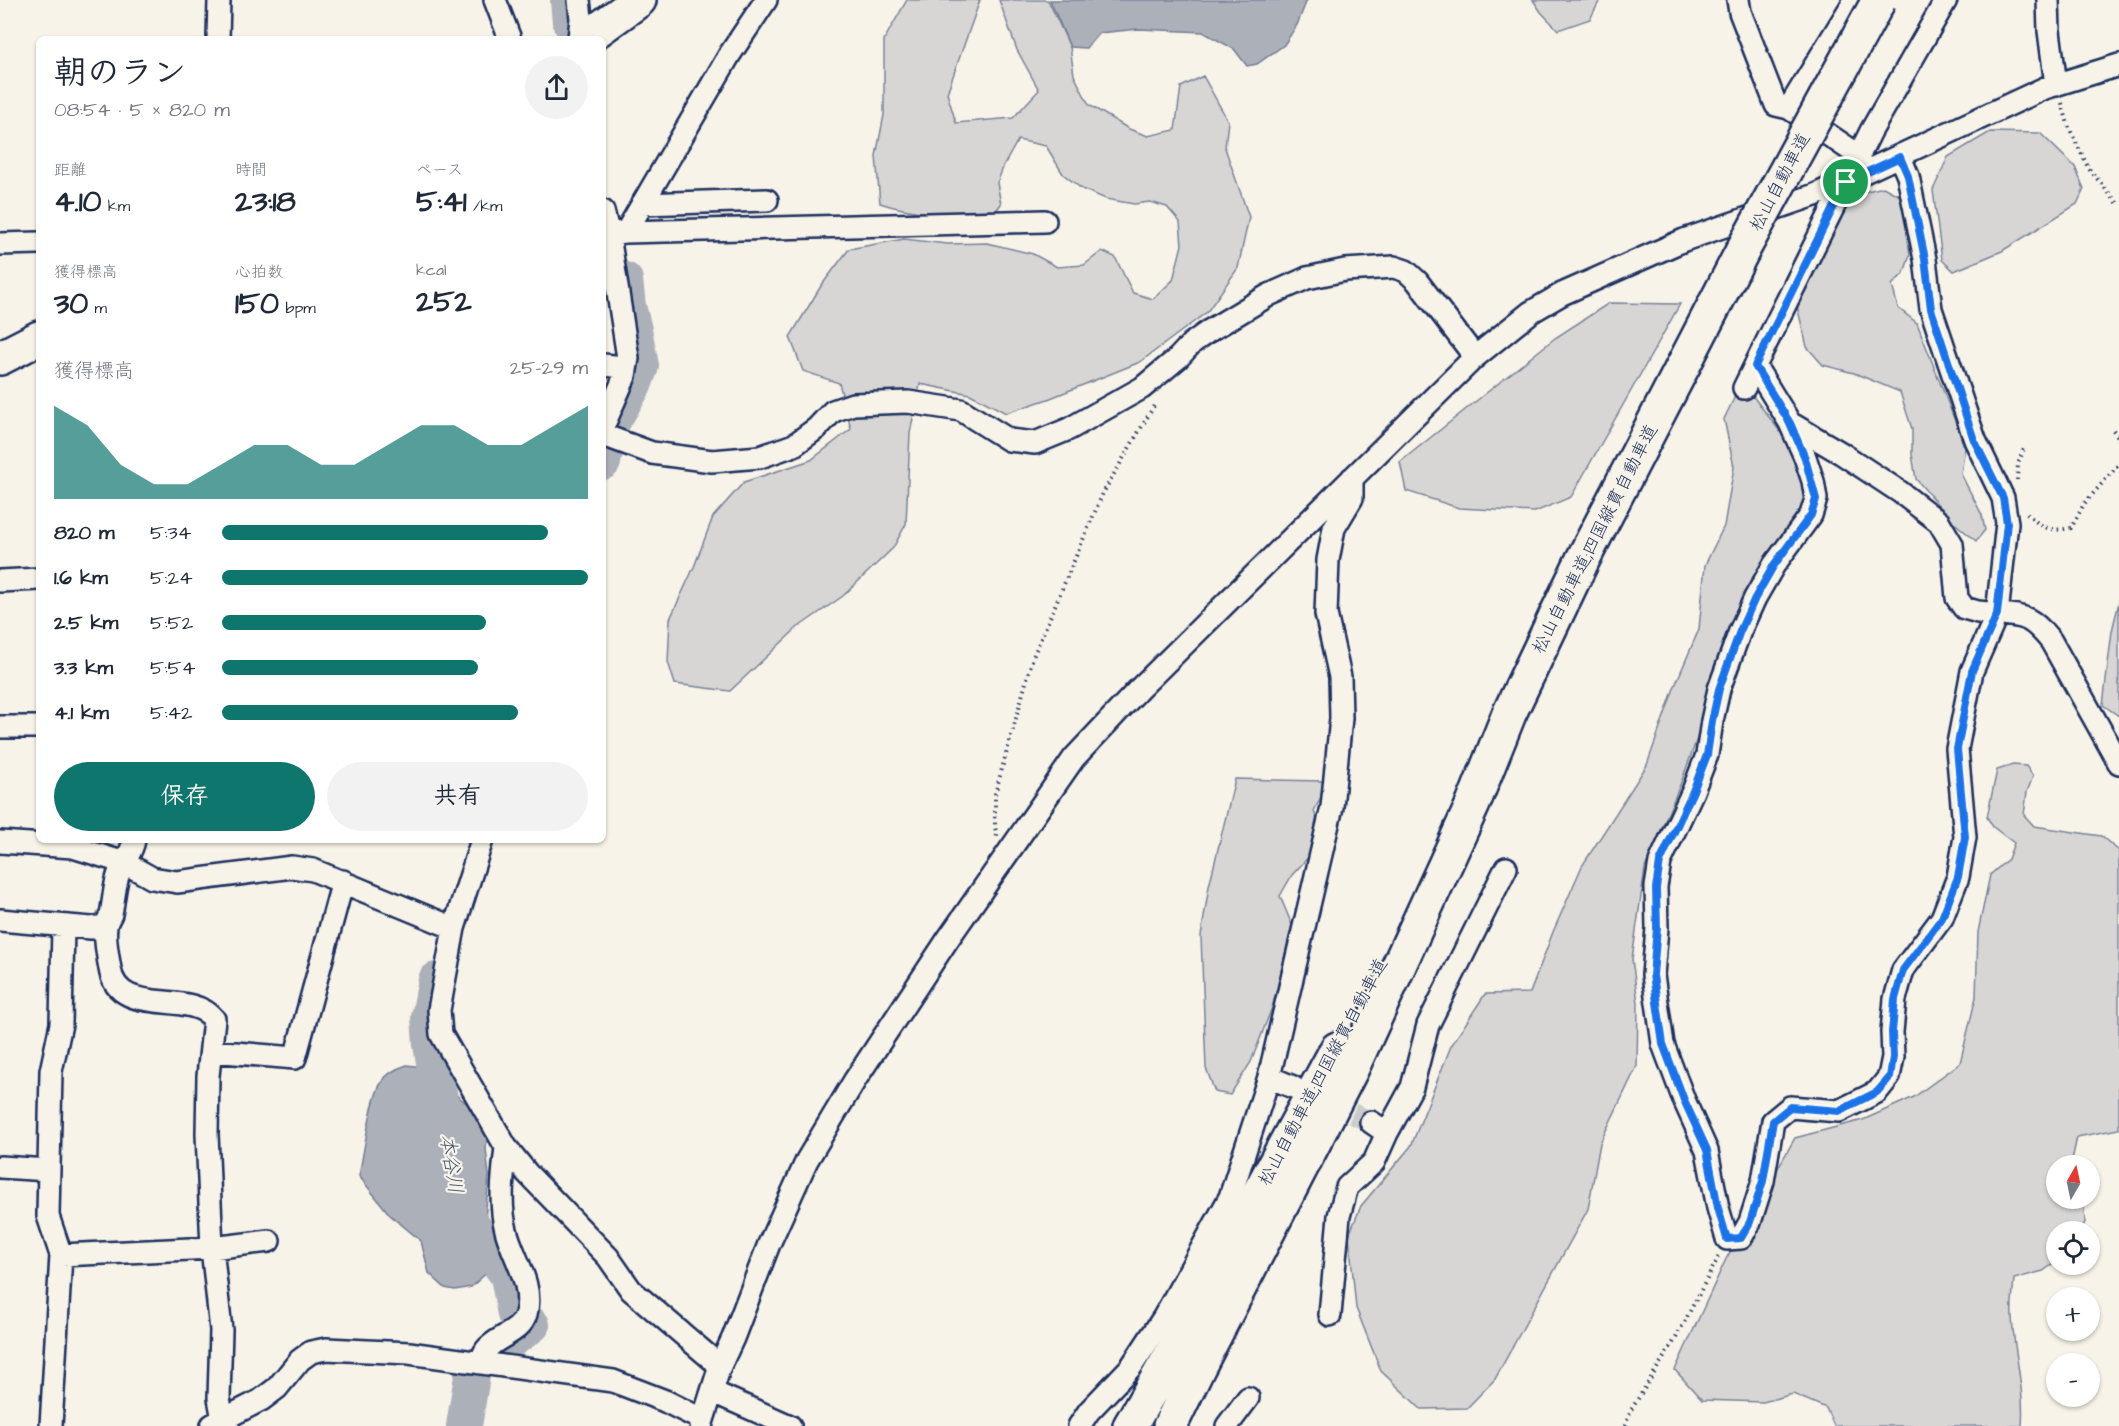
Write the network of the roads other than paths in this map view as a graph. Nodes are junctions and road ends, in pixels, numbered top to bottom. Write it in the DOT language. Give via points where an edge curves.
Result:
graph roads {
  1 [pos="219,0"];
  2 [pos="495,0"];
  3 [pos="579,0"];
  4 [pos="639,0"];
  5 [pos="766,0"];
  6 [pos="1738,0"];
  7 [pos="1855,0"];
  8 [pos="1879,0"];
  9 [pos="1946,0"];
  10 [pos="2049,0"];
  11 [pos="218,36"];
  12 [pos="509,36"];
  13 [pos="579,36"];
  14 [pos="589,36"];
  15 [pos="2119,65"];
  16 [pos="2056,85"];
  17 [pos="1789,108"];
  18 [pos="1858,155"];
  19 [pos="1900,157"];
  20 [pos="1846,182"];
  21 [pos="767,200"];
  22 [pos="642,204"];
  23 [pos="606,218"];
  24 [pos="1045,221"];
  25 [pos="613,234"];
  26 [pos="36,243"];
  27 [pos="0,244"];
  28 [pos="36,340"];
  29 [pos="1474,357"];
  30 [pos="0,358"];
  31 [pos="606,365"];
  32 [pos="1683,366"];
  33 [pos="1755,366"];
  34 [pos="627,368"];
  35 [pos="1744,388"];
  36 [pos="606,417"];
  37 [pos="1790,423"];
  38 [pos="606,436"];
  39 [pos="1352,478"];
  40 [pos="36,579"];
  41 [pos="0,581"];
  42 [pos="1997,614"];
  43 [pos="1509,714"];
  44 [pos="0,727"];
  45 [pos="36,728"];
  46 [pos="2119,763"];
  47 [pos="0,842"];
  48 [pos="133,843"];
  49 [pos="481,843"];
  50 [pos="125,863"];
  51 [pos="1506,868"];
  52 [pos="343,881"];
  53 [pos="0,920"];
  54 [pos="63,926"];
  55 [pos="105,926"];
  56 [pos="454,928"];
  57 [pos="211,1051"];
  58 [pos="1269,1077"];
  59 [pos="1293,1087"];
  60 [pos="506,1147"];
  61 [pos="0,1167"];
  62 [pos="49,1170"];
  63 [pos="269,1241"];
  64 [pos="212,1248"];
  65 [pos="61,1255"];
  66 [pos="1330,1315"];
  67 [pos="480,1363"];
  68 [pos="720,1366"];
  69 [pos="713,1392"];
  70 [pos="1248,1398"];
  71 [pos="702,1423"];
  72 [pos="220,1424"];
  73 [pos="51,1426"];
  74 [pos="790,1426"];
  75 [pos="1079,1426"];
  76 [pos="1130,1426"];
  77 [pos="1170,1426"];
  78 [pos="1227,1426"];
  1 -- 11 [label="street"];
  2 -- 12 [label="street"];
  3 -- 13 [label="street"];
  4 -- 14 [label="main road"];
  5 -- 22 [label="street"];
  6 -- 17 [label="street" via="1776,105"];
  7 -- 17 [label="street"];
  8 -- 32 [label="main road, 松山自動車道, bridge"];
  9 -- 18 [label="street"];
  10 -- 16 [label="street"];
  15 -- 16 [label="street"];
  16 -- 19 [label="street"];
  17 -- 18 [label="street"];
  18 -- 20 [label="street"];
  19 -- 20 [label="street"];
  19 -- 42 [label="street" via="1908,176 1923,248 1931,309 1974,440 2003,498 2007,523"];
  20 -- 29 [label="street" via="1684,240 1562,294 1531,312"];
  20 -- 33 [label="street"];
  21 -- 22 [label="street"];
  22 -- 25 [label="street"];
  23 -- 25 [label="street"];
  24 -- 25 [label="street"];
  25 -- 34 [label="street"];
  26 -- 27 [label="street"];
  28 -- 30 [label="main road"];
  29 -- 38 [label="street" via="1406,271 1394,267 1345,270 1307,278 1269,296 1192,343 1142,388 1069,429 1035,443 1009,440 961,410 908,402 853,404 833,411 794,446 760,457 712,461 652,453"];
  29 -- 39 [label="street"];
  31 -- 34 [label="street"];
  32 -- 43 [label="main road, 松山自動車道;四国縦貫自動車道" via="1582,561"];
  33 -- 35 [label="street"];
  33 -- 37 [label="street"];
  34 -- 36 [label="street"];
  37 -- 42 [label="street" via="1841,453 1940,522 1952,544 1956,598 1964,608"];
  37 -- 42 [label="street" via="1816,499 1811,515 1774,565 1740,631 1719,689 1707,755 1660,862 1656,888 1653,975 1663,1044 1707,1150 1727,1239 1741,1238 1750,1222 1763,1181 1773,1121 1790,1107 1839,1111 1877,1092 1890,1077 1895,999 1903,970 1942,918 1958,877 1965,837 1957,749 1972,671"];
  39 -- 58 [label="street" via="1352,498 1334,528 1328,560 1326,614 1340,677 1341,718 1332,807"];
  39 -- 68 [label="street" via="1074,758 861,1071 807,1160"];
  40 -- 41 [label="street"];
  42 -- 46 [label="street" via="2029,618 2051,641"];
  43 -- 76 [label="main road, 松山自動車道;四国縦貫自動車道" via="1462,798 1332,1058"];
  43 -- 77 [label="main road, 松山自動車道;四国縦貫自動車道" via="1473,804 1351,1070"];
  44 -- 45 [label="street"];
  47 -- 50 [label="street" via="74,847"];
  48 -- 50 [label="street"];
  49 -- 56 [label="street"];
  50 -- 52 [label="street" via="164,881 292,867"];
  50 -- 55 [label="street" via="119,871"];
  51 -- 66 [label="street" via="1428,1025 1412,1087 1379,1128 1374,1162 1347,1187 1339,1216"];
  52 -- 56 [label="street"];
  52 -- 57 [label="street" via="295,1059"];
  53 -- 54 [label="street"];
  54 -- 55 [label="street"];
  54 -- 62 [label="street" via="61,1024 51,1071"];
  55 -- 57 [label="street" via="110,972 120,991 136,998 207,1011 214,1019"];
  56 -- 60 [label="street" via="439,1010 441,1034"];
  57 -- 64 [label="street" via="207,1134"];
  58 -- 59 [label="street"];
  58 -- 75 [label="street" via="1230,1197 1170,1307 1131,1367"];
  60 -- 67 [label="street" via="505,1229 524,1277 528,1296 526,1316 518,1328 485,1351"];
  60 -- 68 [label="street" via="608,1257 631,1290"];
  61 -- 62 [label="street"];
  62 -- 65 [label="street" via="48,1216"];
  63 -- 64 [label="street"];
  64 -- 65 [label="street"];
  64 -- 72 [label="street" via="221,1329"];
  65 -- 73 [label="street"];
  67 -- 71 [label="street" via="613,1381 664,1401"];
  67 -- 72 [label="street" via="409,1353 326,1348 311,1352 277,1388"];
  68 -- 69 [label="street"];
  69 -- 71 [label="street"];
  69 -- 74 [label="street"];
  70 -- 78 [label="street"];
}
